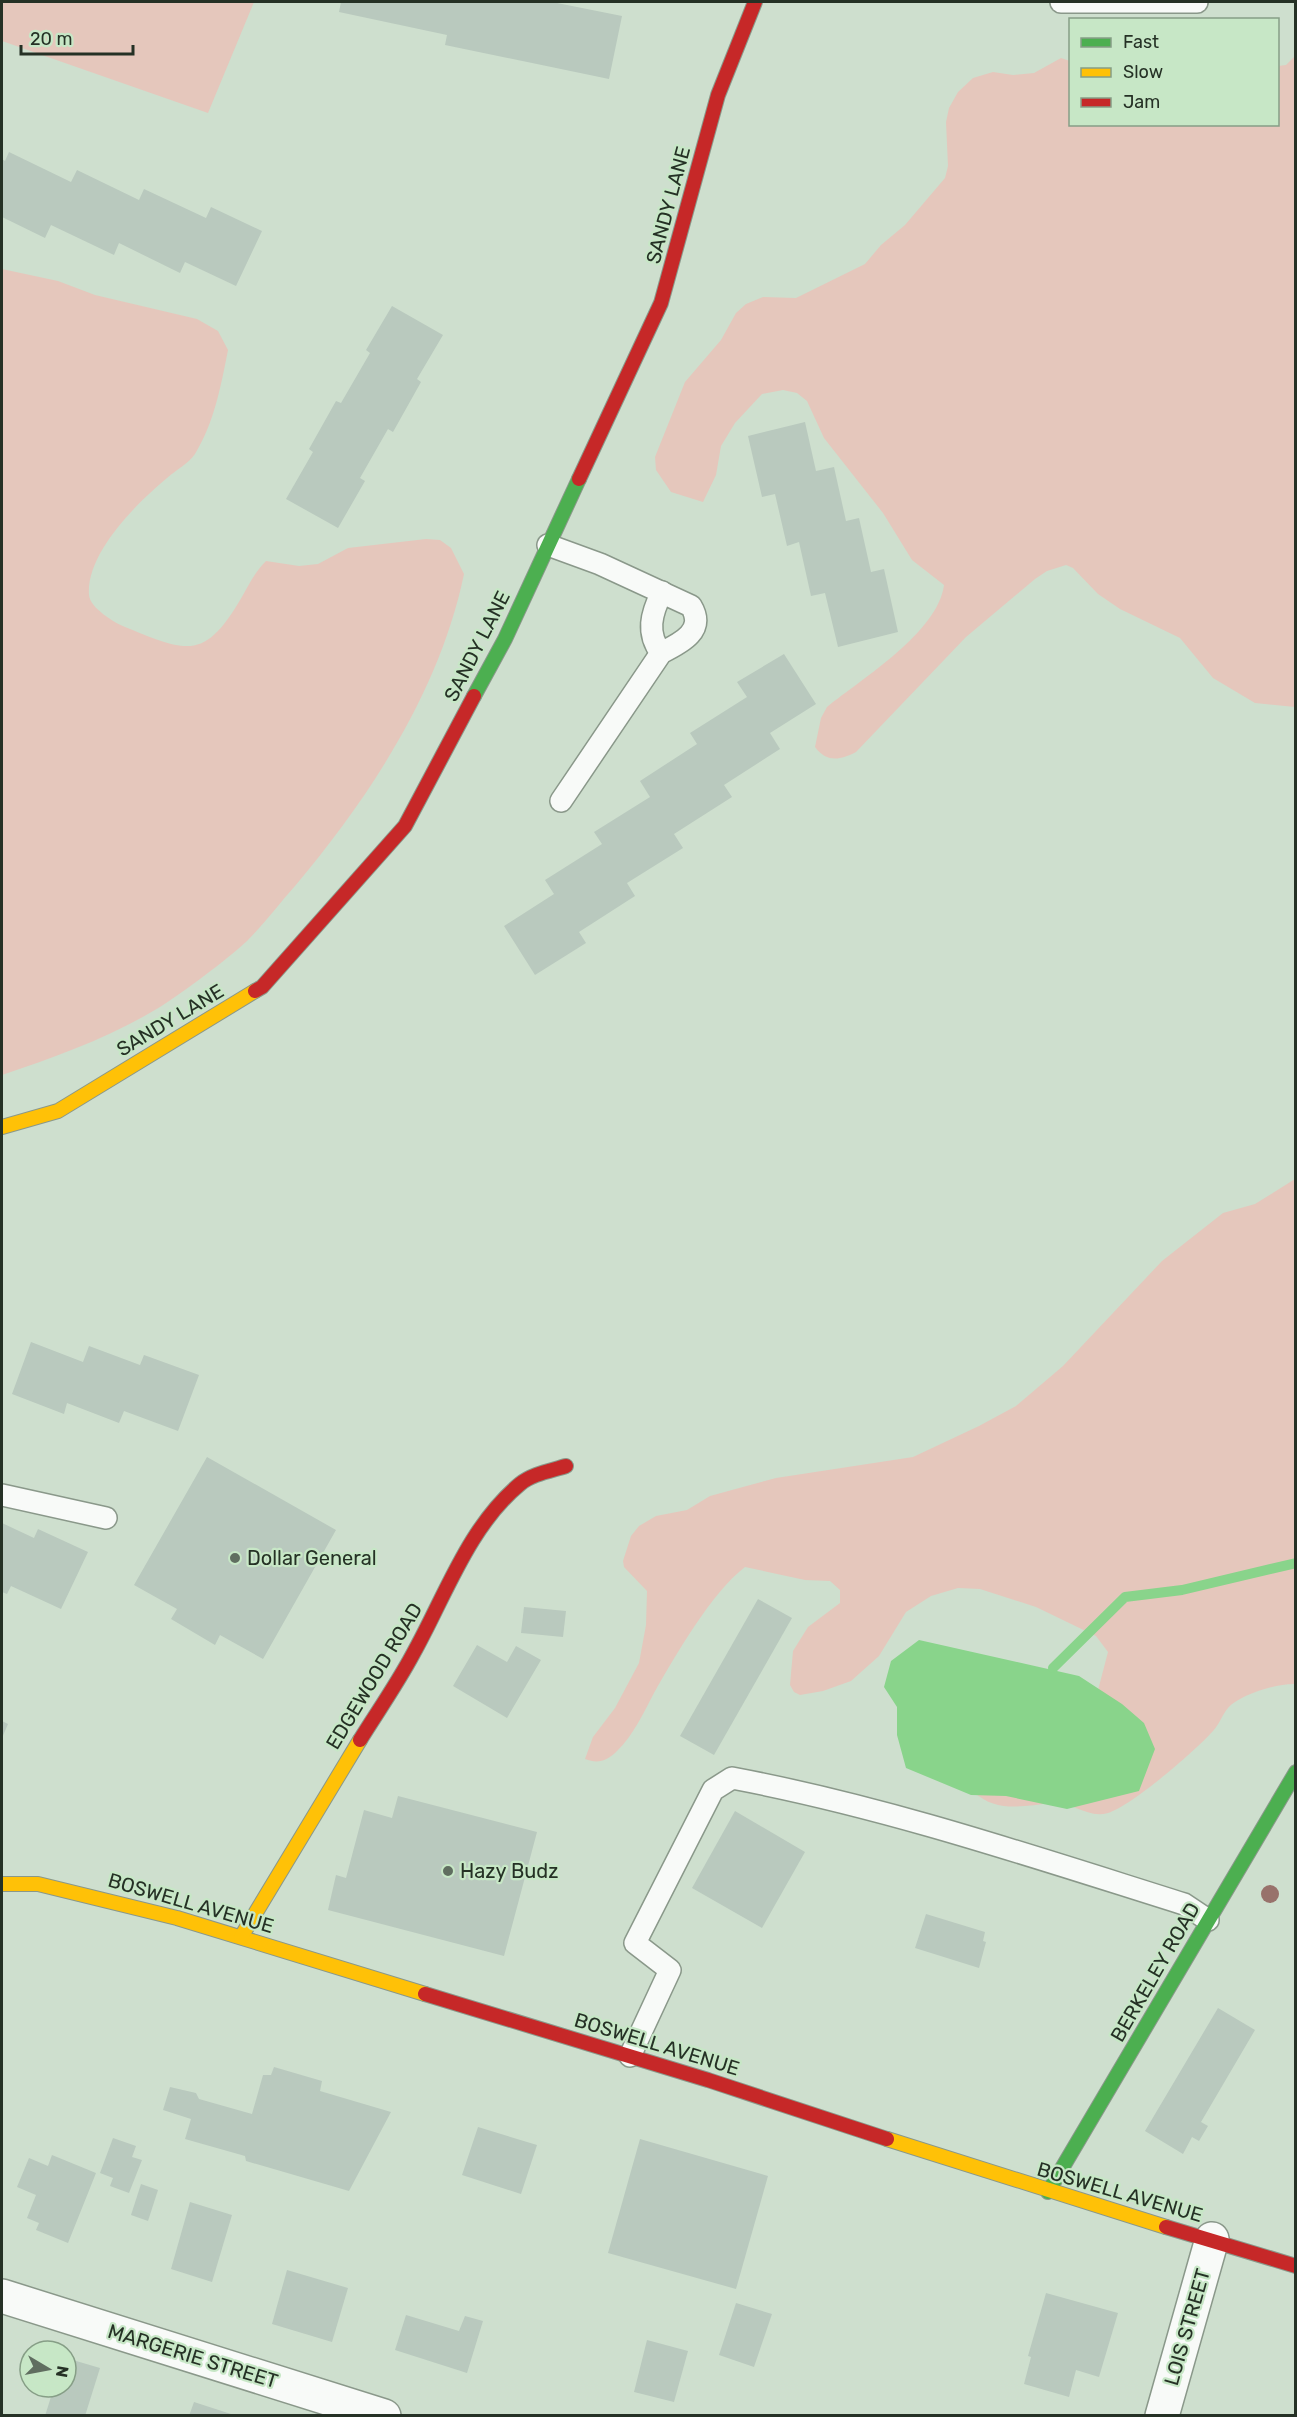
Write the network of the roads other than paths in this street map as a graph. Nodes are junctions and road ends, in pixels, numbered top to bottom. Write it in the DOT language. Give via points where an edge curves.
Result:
graph roads {
  1 [pos="755,2"];
  2 [pos="1061,2"];
  3 [pos="1197,2"];
  4 [pos="548,545"];
  5 [pos="662,592"];
  6 [pos="661,653"];
  7 [pos="561,801"];
  8 [pos="2,1127"];
  9 [pos="567,1466"];
  10 [pos="2,1495"];
  11 [pos="106,1518"];
  12 [pos="1296,1772"];
  13 [pos="2,1884"];
  14 [pos="1208,1920"];
  15 [pos="241,1937"];
  16 [pos="630,2056"];
  17 [pos="1048,2192"];
  18 [pos="1212,2239"];
  19 [pos="1296,2266"];
  20 [pos="2,2296"];
  21 [pos="384,2415"];
  22 [pos="1162,2415"];
  1 -- 4 [label="street, SANDY LANE" via="718,95 661,303"];
  2 -- 3 [label="lane"];
  4 -- 5 [label="lane"];
  4 -- 8 [label="street, SANDY LANE" via="505,639 405,826 262,987 58,1111"];
  5 -- 6 [label="lane" via="653,609 651,640"];
  5 -- 6 [label="lane" via="691,606 697,616 695,630 684,642"];
  6 -- 7 [label="lane"];
  9 -- 15 [label="street, EDGEWOOD ROAD" via="520,1484 472,1541 418,1648"];
  10 -- 11 [label="lane"];
  12 -- 14 [label="street, BERKELEY ROAD"];
  13 -- 15 [label="street, BOSWELL AVENUE" via="38,1884 104,1898"];
  14 -- 16 [label="lane" via="1184,1904 953,1831 812,1793 732,1778 713,1790 634,1942 670,1970"];
  14 -- 17 [label="street, BERKELEY ROAD"];
  15 -- 16 [label="street, BOSWELL AVENUE"];
  16 -- 17 [label="street, BOSWELL AVENUE"];
  17 -- 18 [label="street, BOSWELL AVENUE"];
  18 -- 19 [label="street, BOSWELL AVENUE"];
  18 -- 22 [label="street, LOIS STREET"];
  20 -- 21 [label="street, MARGERIE STREET"];
}
